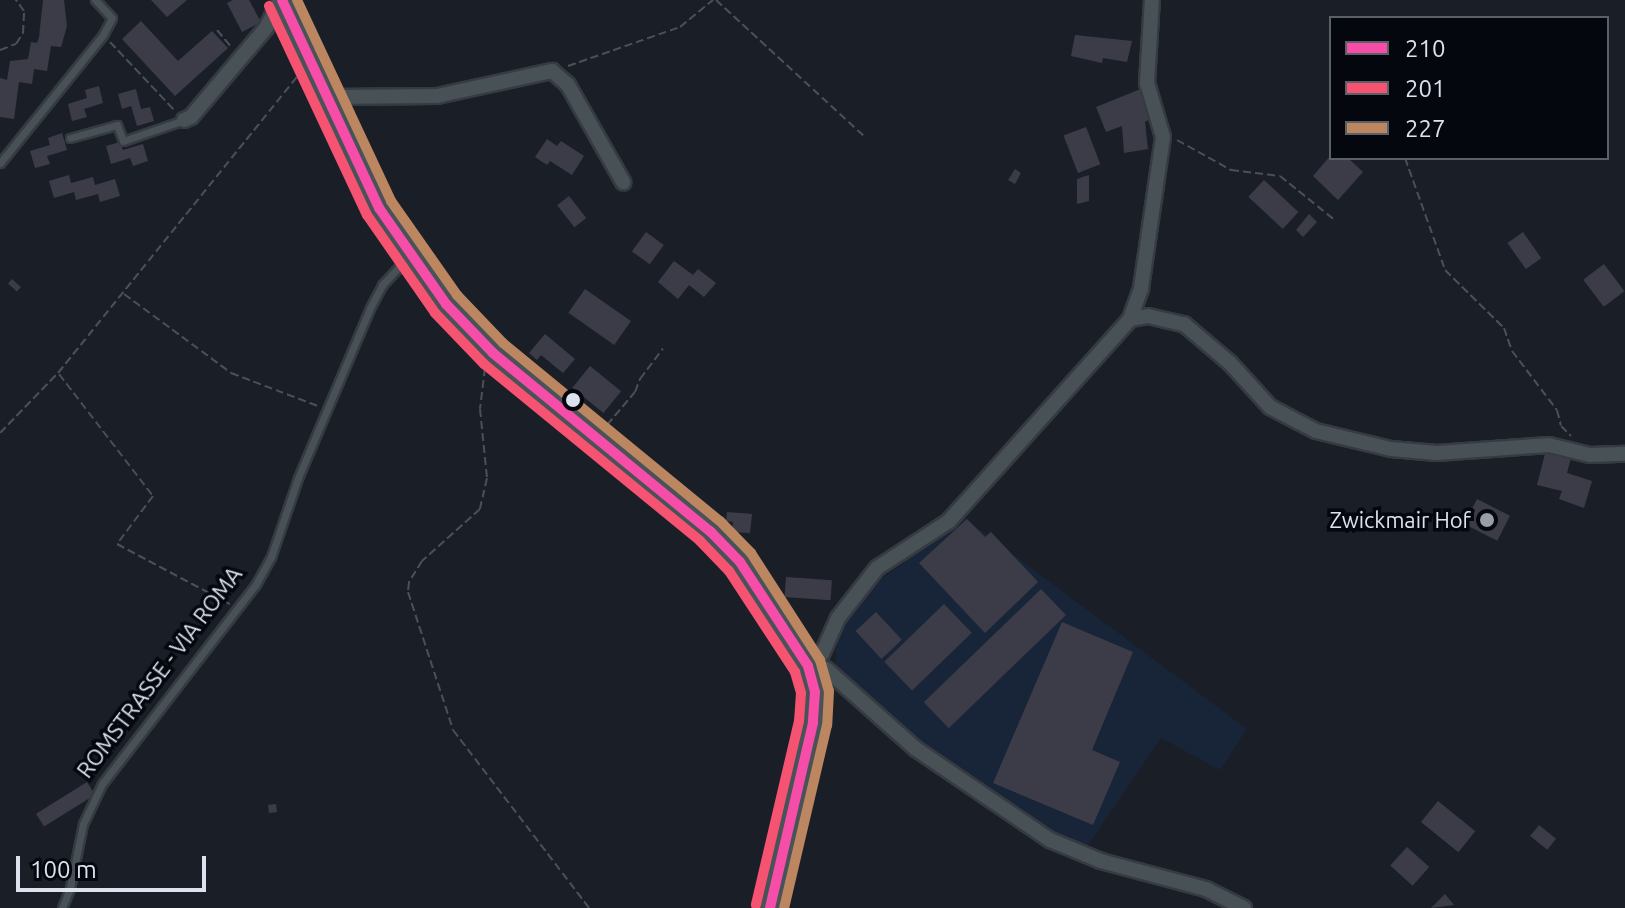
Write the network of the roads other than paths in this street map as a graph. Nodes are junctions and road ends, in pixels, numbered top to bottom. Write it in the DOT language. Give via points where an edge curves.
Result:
graph roads {
  1 [pos="95,0"];
  2 [pos="1152,0"];
  3 [pos="278,4"];
  4 [pos="330,97"];
  5 [pos="184,120"];
  6 [pos="70,138"];
  7 [pos="0,163"];
  8 [pos="623,182"];
  9 [pos="410,255"];
  10 [pos="1130,319"];
  11 [pos="1625,454"];
  12 [pos="808,666"];
  13 [pos="62,908"];
  14 [pos="770,908"];
  15 [pos="1244,908"];
  1 -- 7 [label="lane" via="112,18 103,35"];
  2 -- 10 [label="street" via="1147,83 1163,137 1143,273"];
  3 -- 4 [label="street"];
  3 -- 5 [label="street" via="266,28"];
  4 -- 8 [label="street" via="437,96 552,71 568,85"];
  4 -- 9 [label="street" via="356,162"];
  5 -- 6 [label="lane" via="123,141 117,125"];
  9 -- 12 [label="street" via="446,304 493,353 710,531 740,562"];
  9 -- 13 [label="lane, ROMSTRASSE - VIA ROMA" via="382,285 298,478 271,557 102,784 83,824"];
  10 -- 11 [label="street" via="1148,316 1184,324 1270,407 1316,431 1391,449 1437,453 1549,445 1590,455"];
  10 -- 12 [label="street" via="949,521 877,568 838,618 822,654"];
  12 -- 14 [label="street" via="815,692 813,723"];
  12 -- 15 [label="street" via="826,669 916,749 1050,840 1101,861 1206,889"];
}
